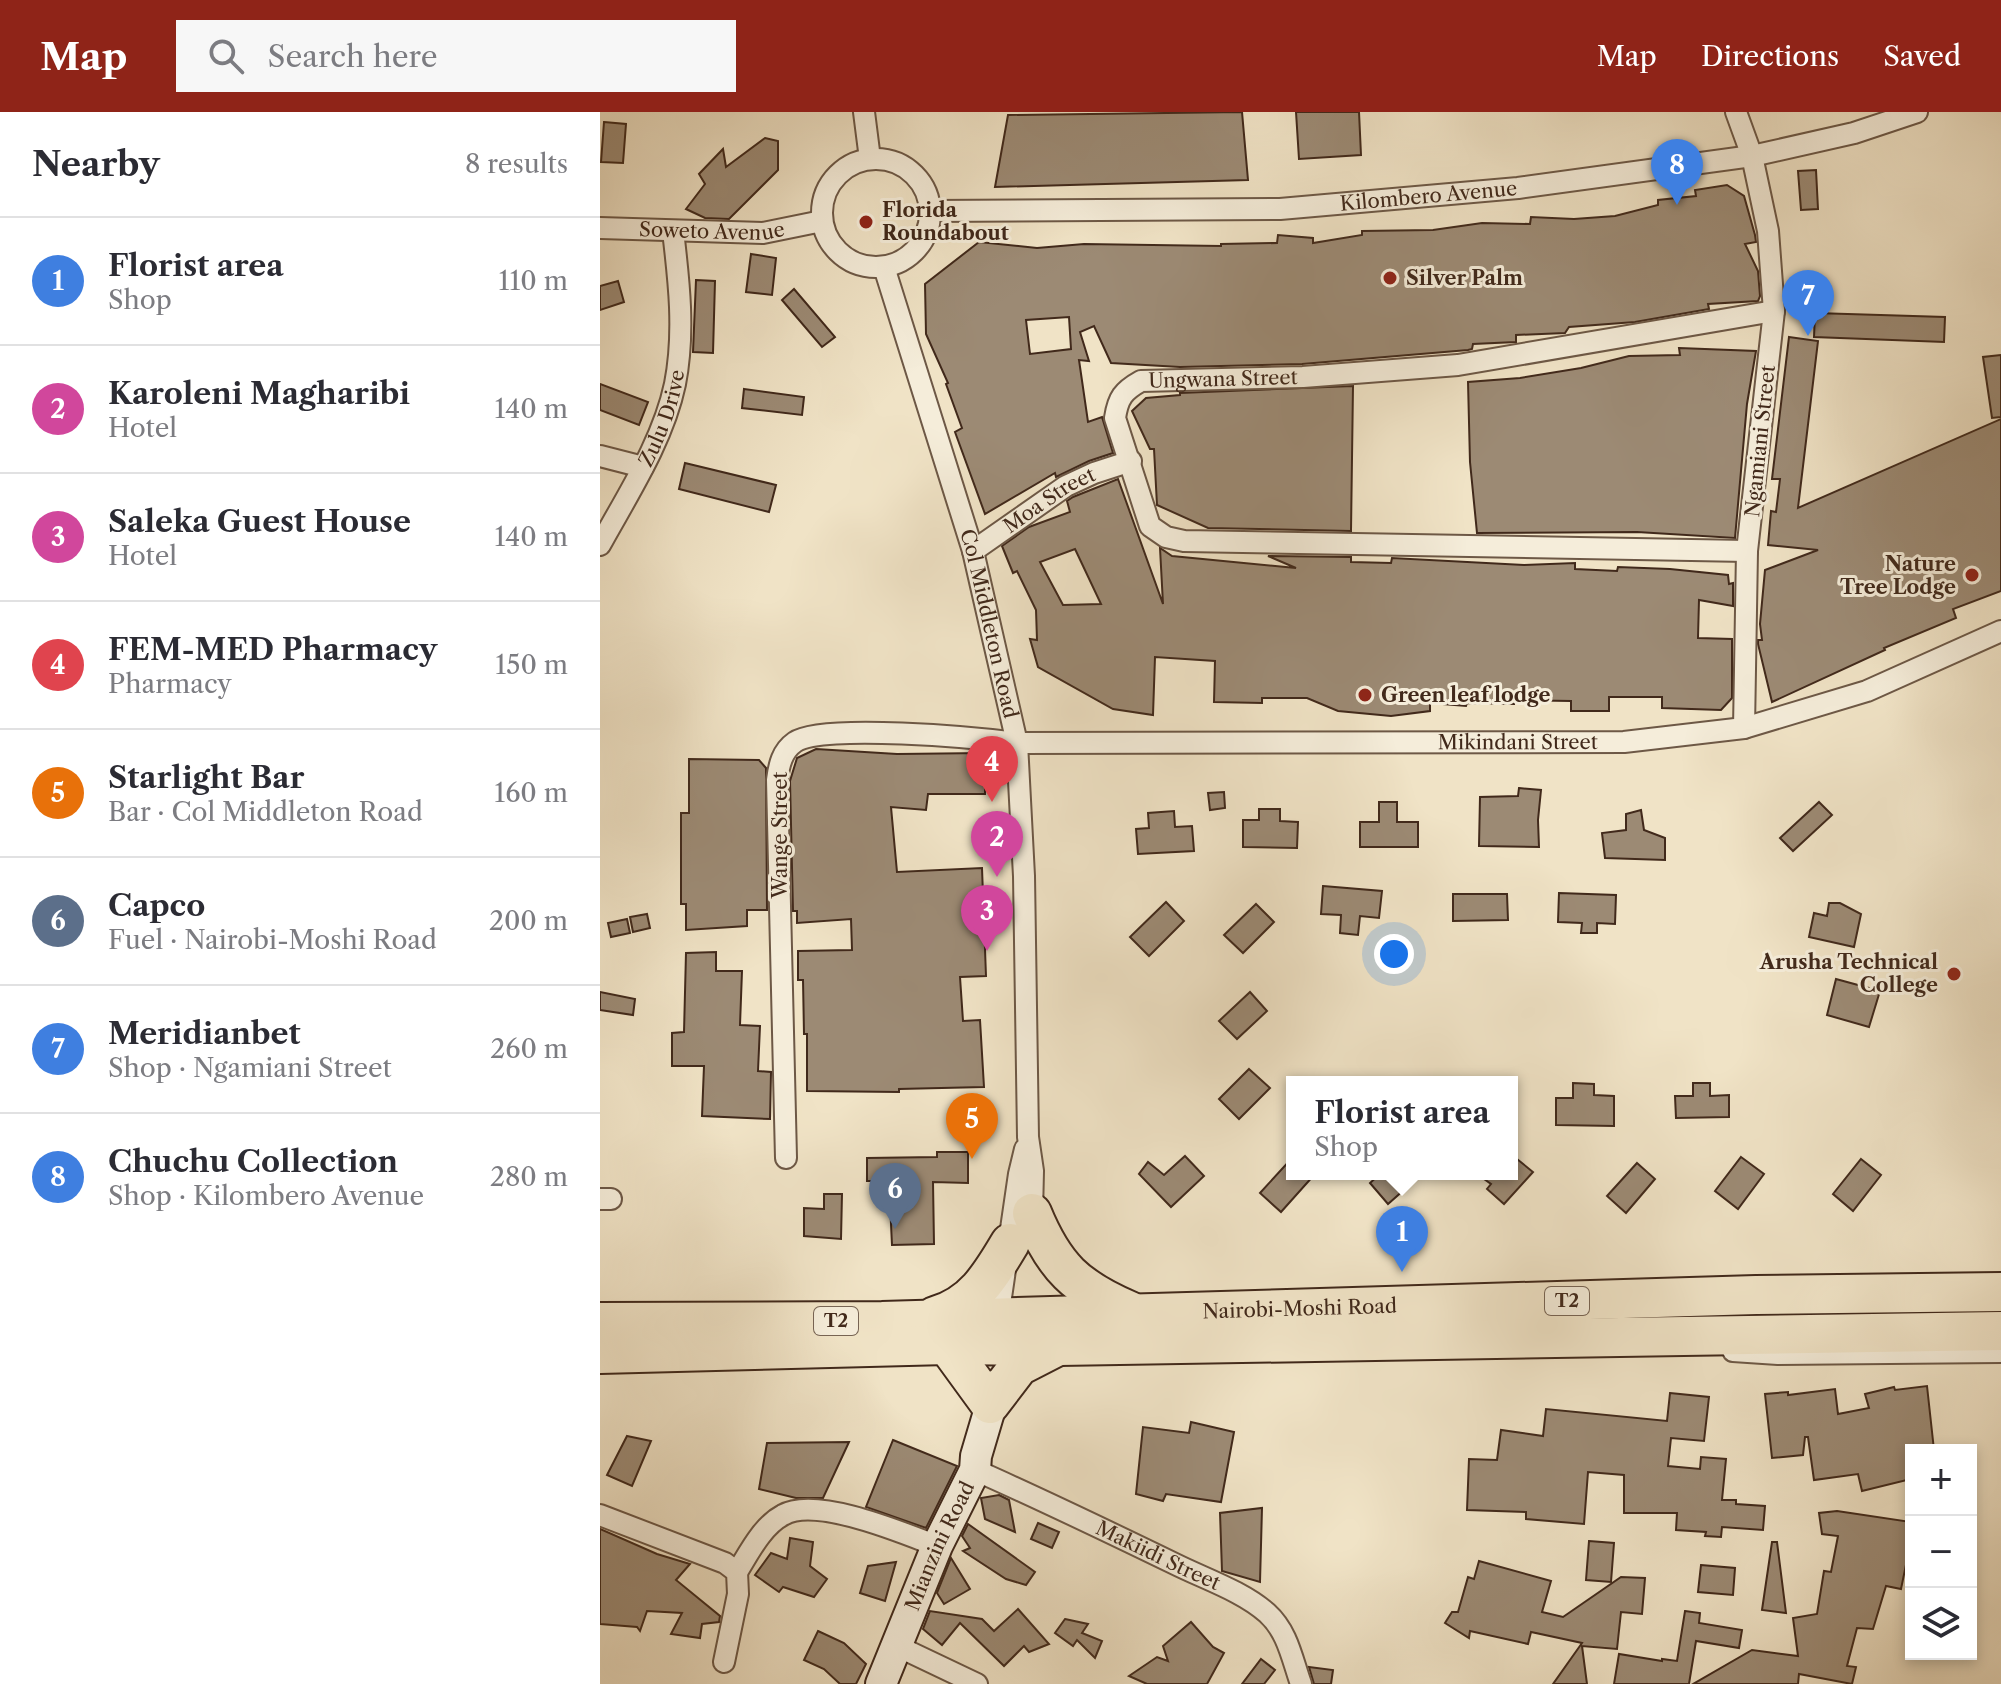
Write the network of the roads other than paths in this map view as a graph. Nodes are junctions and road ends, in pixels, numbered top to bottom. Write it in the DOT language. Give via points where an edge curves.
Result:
graph roads {
  1 [pos="864,112"];
  2 [pos="1736,112"];
  3 [pos="1917,112"];
  4 [pos="1752,156"];
  5 [pos="870,159"];
  6 [pos="931,211"];
  7 [pos="822,221"];
  8 [pos="600,228"];
  9 [pos="673,231"];
  10 [pos="884,267"];
  11 [pos="1774,311"];
  12 [pos="600,456"];
  13 [pos="1131,461"];
  14 [pos="643,467"];
  15 [pos="600,545"];
  16 [pos="973,551"];
  17 [pos="1747,551"];
  18 [pos="2001,631"];
  19 [pos="1744,728"];
  20 [pos="1017,743"];
  21 [pos="1028,1137"];
  22 [pos="786,1158"];
  23 [pos="1025,1200"];
  24 [pos="1010,1243"];
  25 [pos="2001,1292"];
  26 [pos="1133,1313"];
  27 [pos="600,1322"];
  28 [pos="2001,1331"];
  29 [pos="938,1332"];
  30 [pos="1004,1332"];
  31 [pos="1627,1337"];
  32 [pos="1059,1346"];
  33 [pos="2001,1352"];
  34 [pos="600,1354"];
  35 [pos="990,1404"];
  36 [pos="975,1470"];
  37 [pos="600,1515"];
  38 [pos="937,1546"];
  39 [pos="737,1572"];
  40 [pos="895,1645"];
  41 [pos="724,1662"];
  42 [pos="1294,1681"];
  43 [pos="881,1684"];
  44 [pos="977,1684"];
  1 -- 5 [label="street"];
  2 -- 4 [label="street, Ngamiani Street"];
  3 -- 4 [label="street, Kilombero Avenue" via="1854,133"];
  4 -- 6 [label="street, Kilombero Avenue" via="1518,188 1280,209"];
  4 -- 11 [label="street, Ngamiani Street" via="1768,231"];
  5 -- 6 [label="street" via="904,167 922,186"];
  5 -- 7 [label="street" via="833,180 821,206"];
  6 -- 10 [label="street" via="923,242 913,254"];
  7 -- 9 [label="street, Soweto Avenue" via="763,233"];
  7 -- 10 [label="street" via="829,241 843,257 863,266"];
  8 -- 9 [label="street, Soweto Avenue"];
  9 -- 14 [label="street, Zulu Drive" via="680,340 675,383"];
  10 -- 16 [label="street, Col Middleton Road"];
  11 -- 13 [label="street, Ungwana Street" via="1458,365 1303,377 1141,381 1118,399 1115,418"];
  11 -- 17 [label="street, Ngamiani Street"];
  12 -- 14 [label="street"];
  13 -- 16 [label="street, Moa Street" via="1066,486"];
  13 -- 17 [label="street, Ungwana Street" via="1150,526 1184,541"];
  14 -- 15 [label="street, Zulu Drive"];
  16 -- 20 [label="street, Col Middleton Road"];
  17 -- 19 [label="street, Ngamiani Street"];
  18 -- 19 [label="street, Mikindani Street" via="1867,691"];
  19 -- 20 [label="street, Mikindani Street" via="1624,742"];
  20 -- 21 [label="street, Col Middleton Road"];
  20 -- 22 [label="street, Wange Street" via="894,733 813,735 786,750 777,780"];
  21 -- 23 [label="street, Col Middleton Road"];
  21 -- 23 [label="street, Col Middleton Road" via="1033,1171"];
  23 -- 24 [label="street, Col Middleton Road"];
  23 -- 26 [label="highway" via="1044,1244 1069,1275"];
  23 -- 30 [label="street, Col Middleton Road"];
  24 -- 29 [label="highway" via="985,1283"];
  24 -- 30 [label="street, Col Middleton Road"];
  25 -- 26 [label="highway, Nairobi-Moshi Road / T2"];
  26 -- 30 [label="highway, Nairobi-Moshi Road / T2"];
  27 -- 29 [label="highway, Nairobi-Moshi Road / T2" via="864,1321"];
  28 -- 31 [label="highway, Nairobi-Moshi Road / T2"];
  29 -- 30 [label="highway, Nairobi-Moshi Road / T2"];
  29 -- 34 [label="highway, Nairobi-Moshi Road / T2"];
  29 -- 35 [label="highway"];
  30 -- 32 [label="highway, Nairobi-Moshi Road / T2"];
  30 -- 35 [label="street, Mianzini Road"];
  31 -- 32 [label="highway, Nairobi-Moshi Road / T2"];
  31 -- 33 [label="street" via="1754,1354"];
  32 -- 35 [label="highway" via="1019,1366"];
  35 -- 36 [label="street, Mianzini Road"];
  36 -- 38 [label="street, Mianzini Road"];
  36 -- 42 [label="street, Makiidi Street" via="1239,1594 1281,1629 1290,1648"];
  37 -- 39 [label="street"];
  38 -- 39 [label="street" via="886,1525 806,1509 784,1513 769,1525"];
  38 -- 40 [label="street, Mianzini Road"];
  39 -- 41 [label="street" via="738,1594"];
  40 -- 43 [label="street, Mianzini Road"];
  40 -- 44 [label="street"];
}
